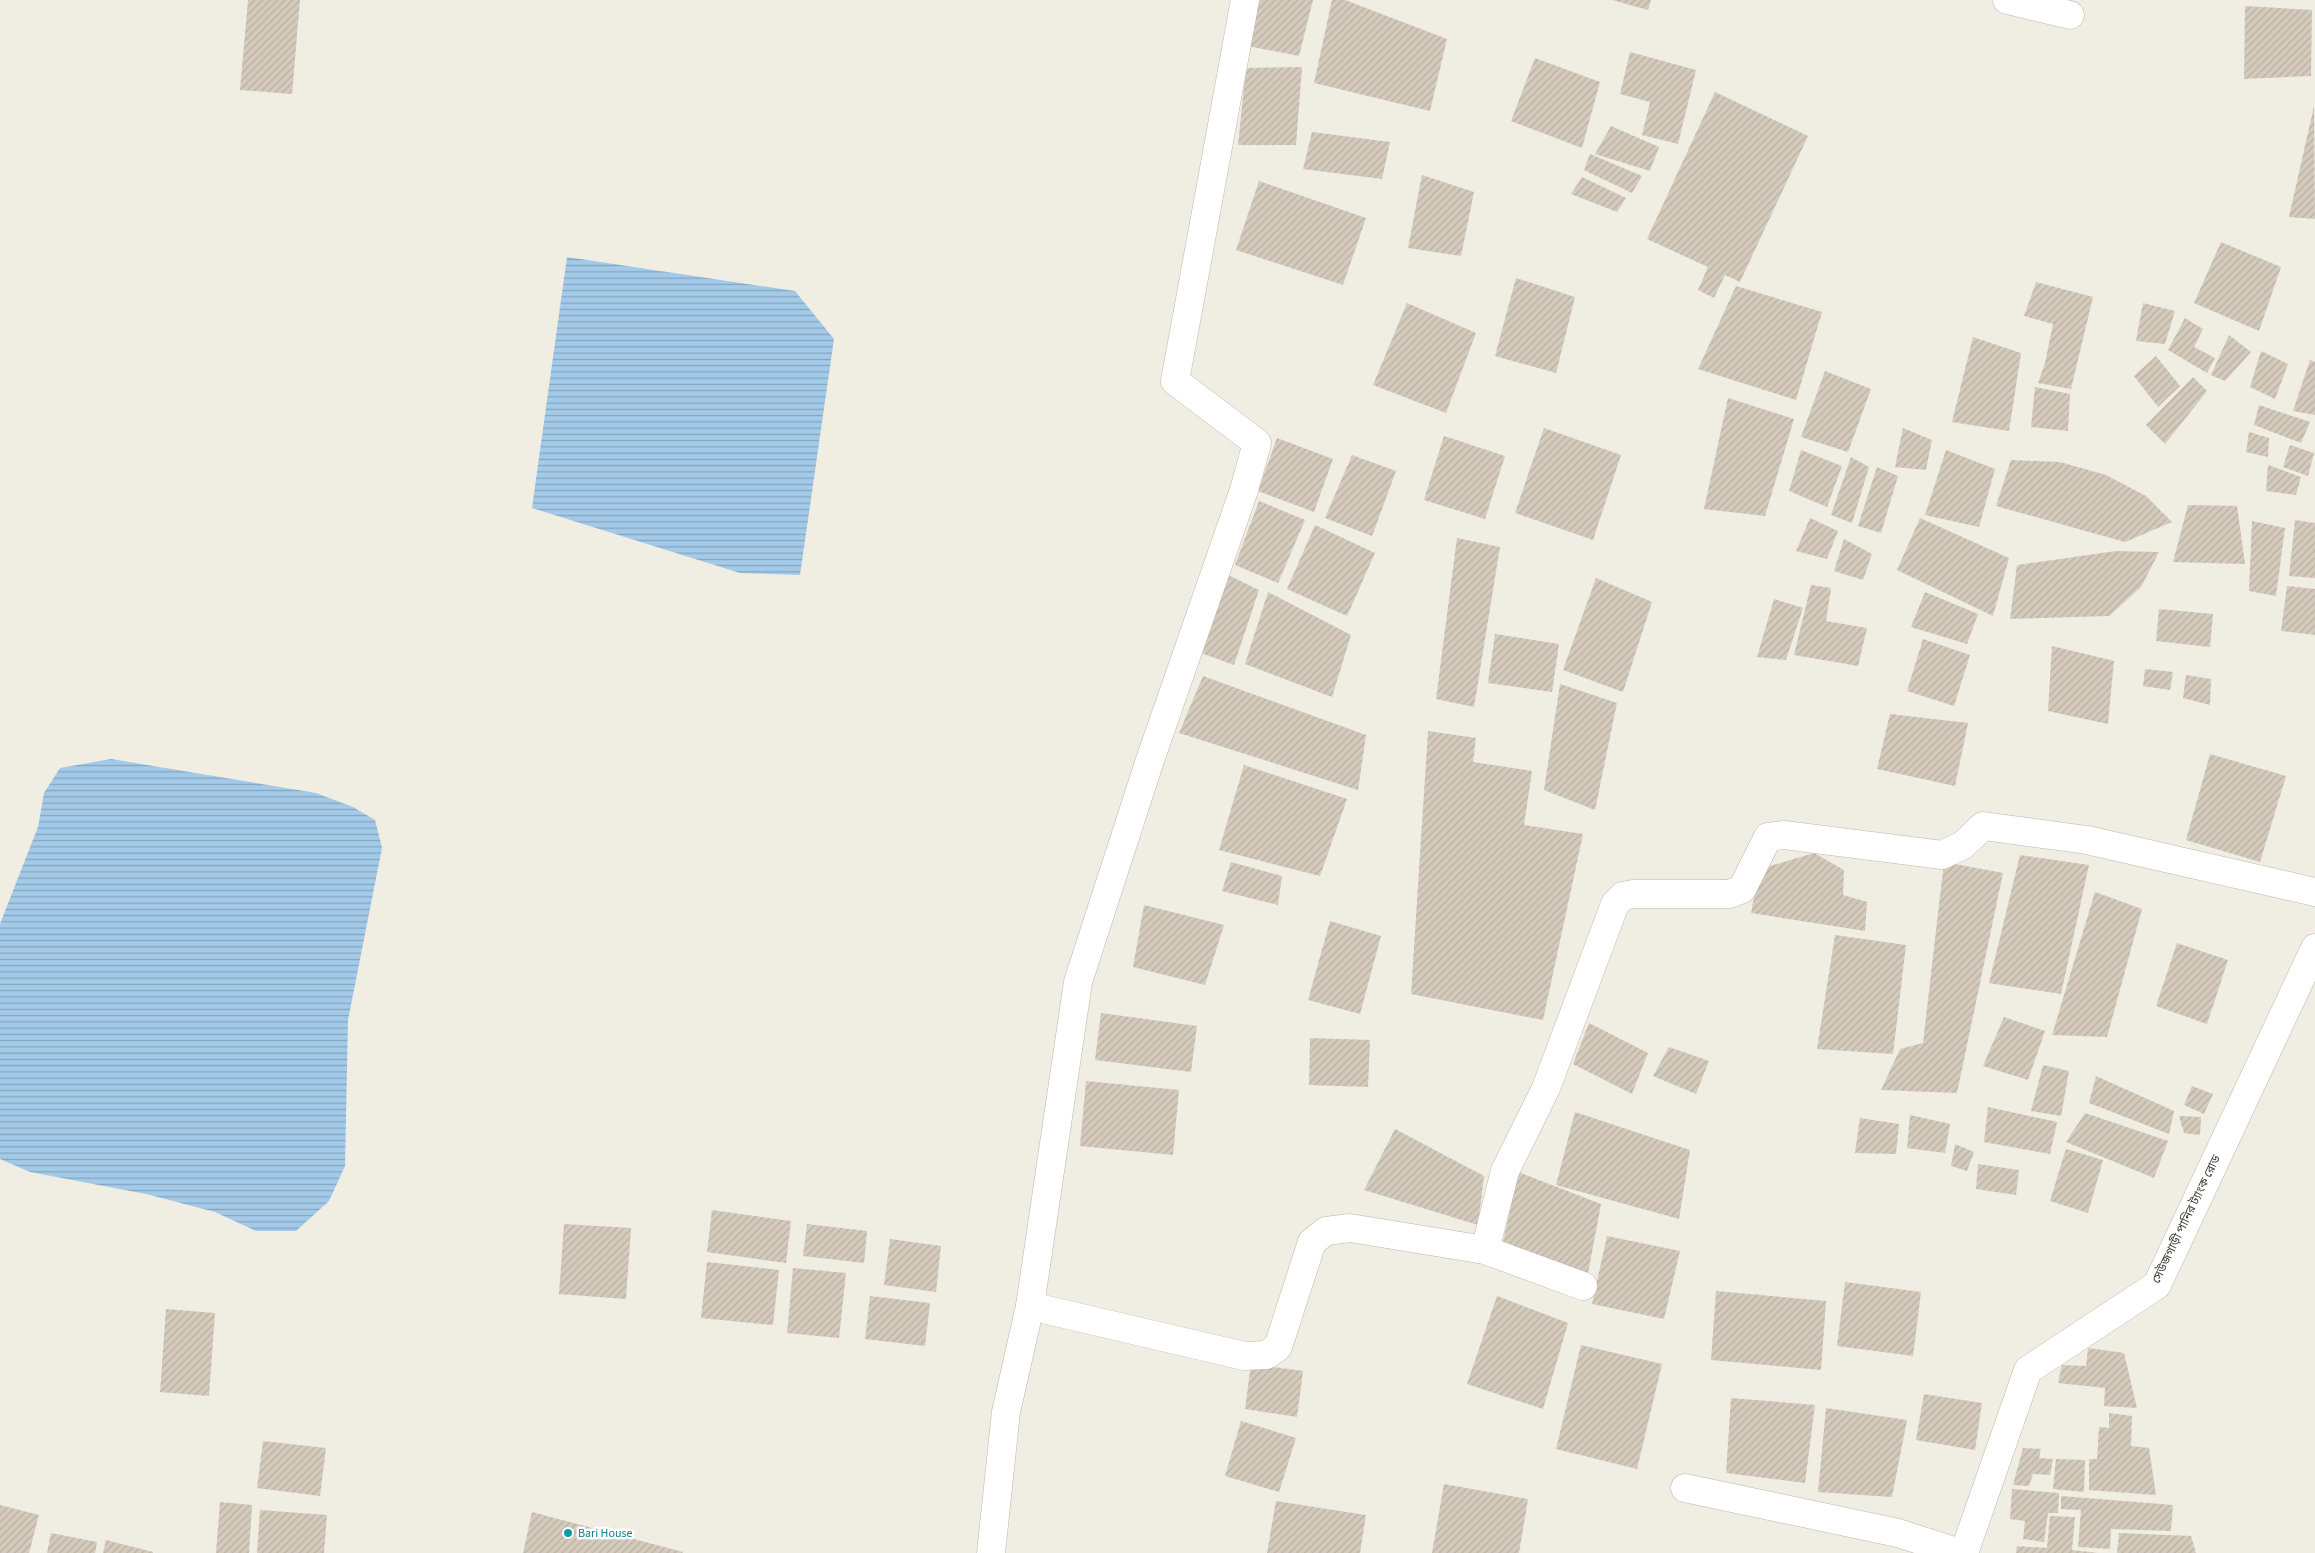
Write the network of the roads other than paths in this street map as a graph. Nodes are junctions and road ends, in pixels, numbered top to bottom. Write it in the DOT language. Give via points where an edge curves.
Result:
graph roads {
  1 [pos="1244,0"];
  2 [pos="2007,0"];
  3 [pos="2070,15"];
  4 [pos="2315,892"];
  5 [pos="2315,948"];
  6 [pos="1485,1250"];
  7 [pos="1583,1286"];
  8 [pos="1030,1306"];
  9 [pos="1685,1488"];
  10 [pos="991,1553"];
  11 [pos="1960,1553"];
  12 [pos="1964,1553"];
  1 -- 8 [label="street" via="1175,381 1257,443 1078,982"];
  2 -- 3 [label="street"];
  4 -- 6 [label="street" via="2087,840 1983,826 1963,845 1942,854 1784,835 1768,837 1742,889 1730,894 1623,896 1616,904 1546,1088 1505,1171"];
  5 -- 12 [label="street, সেউজগাড়ী পানির ট্যাংক রোড" via="2156,1285 2028,1370"];
  6 -- 7 [label="street"];
  6 -- 8 [label="street" via="1350,1228 1326,1231 1312,1242 1278,1347 1266,1355 1244,1356"];
  8 -- 10 [label="street" via="1006,1412"];
  9 -- 11 [label="street" via="1898,1533"];
}
